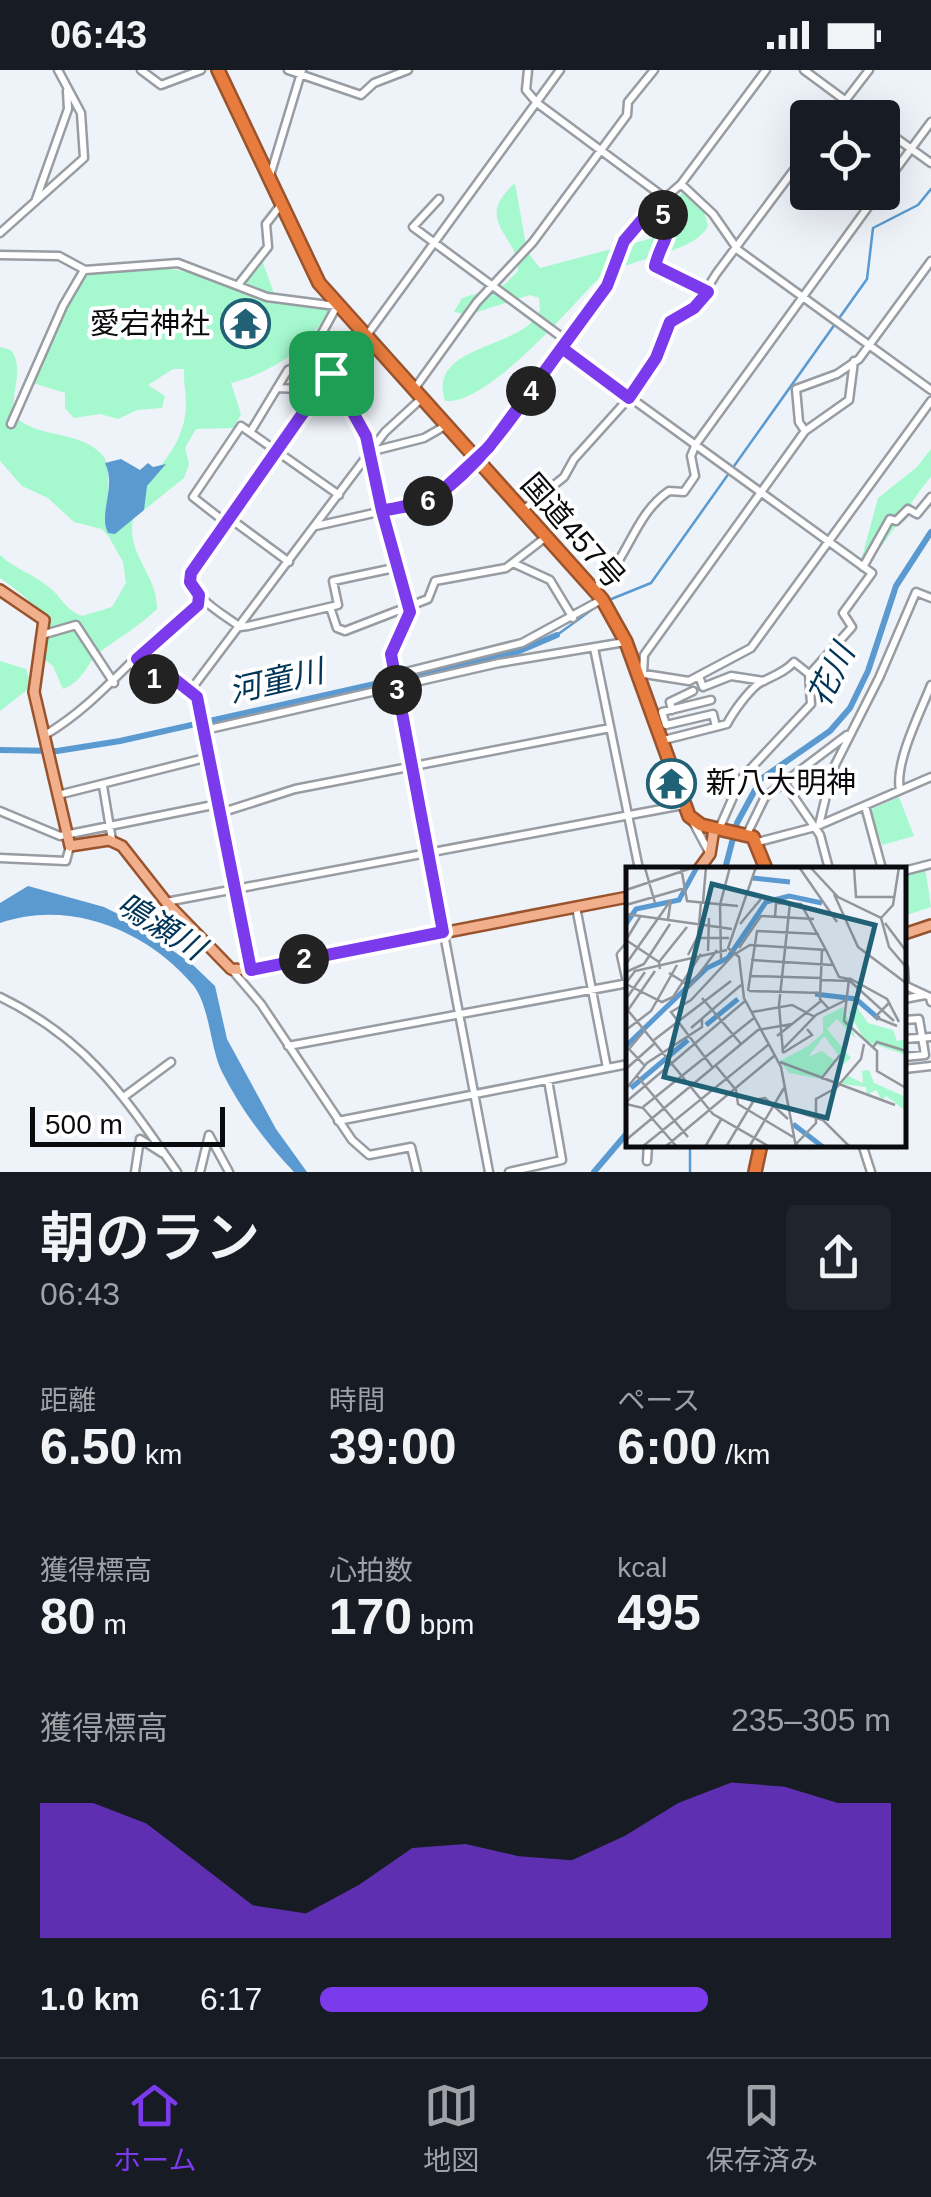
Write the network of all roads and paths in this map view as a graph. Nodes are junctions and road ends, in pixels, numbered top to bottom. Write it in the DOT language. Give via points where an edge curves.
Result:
graph roads {
  1 [pos="58,70"];
  2 [pos="141,70"];
  3 [pos="201,70"];
  4 [pos="218,70"];
  5 [pos="288,70"];
  6 [pos="408,70"];
  7 [pos="528,70"];
  8 [pos="560,70"];
  9 [pos="654,70"];
  10 [pos="766,70"];
  11 [pos="804,70"];
  12 [pos="869,70"];
  13 [pos="301,73"];
  14 [pos="66,86"];
  15 [pos="845,100"];
  16 [pos="537,103"];
  17 [pos="931,122"];
  18 [pos="900,140"];
  19 [pos="911,148"];
  20 [pos="601,151"];
  21 [pos="900,163"];
  22 [pos="931,163"];
  23 [pos="790,174"];
  24 [pos="268,180"];
  25 [pos="682,184"];
  26 [pos="665,198"];
  27 [pos="439,199"];
  28 [pos="34,204"];
  29 [pos="280,206"];
  30 [pos="653,207"];
  31 [pos="866,210"];
  32 [pos="0,233"];
  33 [pos="434,243"];
  34 [pos="736,248"];
  35 [pos="0,255"];
  36 [pos="931,261"];
  37 [pos="85,270"];
  38 [pos="238,286"];
  39 [pos="493,286"];
  40 [pos="708,292"];
  41 [pos="802,298"];
  42 [pos="337,305"];
  43 [pos="367,337"];
  44 [pos="564,344"];
  45 [pos="869,345"];
  46 [pos="322,357"];
  47 [pos="854,362"];
  48 [pos="329,373"];
  49 [pos="276,388"];
  50 [pos="931,390"];
  51 [pos="418,393"];
  52 [pos="629,398"];
  53 [pos="931,402"];
  54 [pos="11,424"];
  55 [pos="446,425"];
  56 [pos="251,431"];
  57 [pos="806,431"];
  58 [pos="696,444"];
  59 [pos="277,449"];
  60 [pos="372,452"];
  61 [pos="476,459"];
  62 [pos="760,492"];
  63 [pos="339,495"];
  64 [pos="931,497"];
  65 [pos="524,510"];
  66 [pos="382,511"];
  67 [pos="227,519"];
  68 [pos="316,526"];
  69 [pos="546,537"];
  70 [pos="828,542"];
  71 [pos="289,562"];
  72 [pos="513,563"];
  73 [pos="863,566"];
  74 [pos="394,568"];
  75 [pos="0,590"];
  76 [pos="200,598"];
  77 [pos="931,598"];
  78 [pos="602,600"];
  79 [pos="409,606"];
  80 [pos="330,608"];
  81 [pos="573,618"];
  82 [pos="240,627"];
  83 [pos="45,634"];
  84 [pos="626,642"];
  85 [pos="594,648"];
  86 [pos="137,659"];
  87 [pos="641,673"];
  88 [pos="809,675"];
  89 [pos="699,676"];
  90 [pos="395,681"];
  91 [pos="689,681"];
  92 [pos="765,682"];
  93 [pos="114,683"];
  94 [pos="930,688"];
  95 [pos="693,691"];
  96 [pos="190,692"];
  97 [pos="711,700"];
  98 [pos="698,703"];
  99 [pos="672,710"];
  100 [pos="703,716"];
  101 [pos="660,719"];
  102 [pos="689,719"];
  103 [pos="716,727"];
  104 [pos="610,728"];
  105 [pos="205,730"];
  106 [pos="851,730"];
  107 [pos="692,733"];
  108 [pos="45,734"];
  109 [pos="664,740"];
  110 [pos="209,758"];
  111 [pos="411,767"];
  112 [pos="931,777"];
  113 [pos="784,783"];
  114 [pos="103,786"];
  115 [pos="900,790"];
  116 [pos="58,796"];
  117 [pos="683,805"];
  118 [pos="865,806"];
  119 [pos="219,809"];
  120 [pos="0,811"];
  121 [pos="626,814"];
  122 [pos="692,820"];
  123 [pos="110,826"];
  124 [pos="817,826"];
  125 [pos="716,830"];
  126 [pos="752,839"];
  127 [pos="68,840"];
  128 [pos="112,840"];
  129 [pos="427,852"];
  130 [pos="710,854"];
  131 [pos="0,858"];
  132 [pos="931,864"];
  133 [pos="638,867"];
  134 [pos="703,867"];
  135 [pos="765,867"];
  136 [pos="828,867"];
  137 [pos="881,867"];
  138 [pos="906,870"];
  139 [pos="235,888"];
  140 [pos="626,896"];
  141 [pos="166,902"];
  142 [pos="576,907"];
  143 [pos="931,924"];
  144 [pos="443,932"];
  145 [pos="906,933"];
  146 [pos="626,950"];
  147 [pos="232,969"];
  148 [pos="251,970"];
  149 [pos="626,975"];
  150 [pos="626,983"];
  151 [pos="906,987"];
  152 [pos="592,990"];
  153 [pos="0,997"];
  154 [pos="929,998"];
  155 [pos="459,1014"];
  156 [pos="906,1020"];
  157 [pos="926,1037"];
  158 [pos="288,1046"];
  159 [pos="906,1057"];
  160 [pos="171,1062"];
  161 [pos="626,1064"];
  162 [pos="931,1066"];
  163 [pos="606,1068"];
  164 [pos="906,1069"];
  165 [pos="548,1080"];
  166 [pos="474,1094"];
  167 [pos="124,1096"];
  168 [pos="338,1121"];
  169 [pos="648,1147"];
  170 [pos="759,1147"];
  171 [pos="863,1147"];
  172 [pos="162,1153"];
  173 [pos="647,1161"];
  174 [pos="176,1171"];
  175 [pos="135,1172"];
  176 [pos="200,1172"];
  177 [pos="228,1172"];
  178 [pos="417,1172"];
  179 [pos="489,1172"];
  180 [pos="508,1172"];
  181 [pos="755,1172"];
  182 [pos="871,1172"];
  1 -- 14 [label="street"];
  2 -- 3 [label="street" via="159,85"];
  4 -- 24 [label="highway, 国道457号"];
  5 -- 13 [label="street"];
  6 -- 13 [label="street" via="361,95"];
  7 -- 16 [label="street" via="526,90"];
  8 -- 16 [label="street"];
  9 -- 20 [label="street"];
  10 -- 25 [label="street"];
  11 -- 15 [label="street"];
  12 -- 15 [label="street"];
  13 -- 24 [label="street"];
  14 -- 28 [label="street" via="68,109"];
  14 -- 28 [label="street" via="81,112 84,156"];
  16 -- 20 [label="street"];
  16 -- 33 [label="street"];
  17 -- 19 [label="street"];
  18 -- 19 [label="street"];
  19 -- 21 [label="street"];
  19 -- 22 [label="street"];
  20 -- 26 [label="street"];
  20 -- 39 [label="street"];
  23 -- 34 [label="street"];
  24 -- 29 [label="highway, 国道457号"];
  25 -- 26 [label="street"];
  25 -- 34 [label="street"];
  26 -- 30 [label="street"];
  27 -- 33 [label="street" via="412,226"];
  28 -- 32 [label="street"];
  29 -- 38 [label="street" via="267,222 267,248"];
  29 -- 42 [label="highway, 国道457号" via="306,262"];
  30 -- 40 [label="street" via="666,218 670,234 655,266"];
  30 -- 44 [label="street" via="630,229 607,286"];
  31 -- 41 [label="street"];
  33 -- 39 [label="street"];
  33 -- 43 [label="street"];
  34 -- 40 [label="street"];
  34 -- 41 [label="street"];
  35 -- 37 [label="street" via="59,256"];
  36 -- 45 [label="street"];
  37 -- 38 [label="street" via="172,262"];
  37 -- 54 [label="street"];
  38 -- 42 [label="street" via="294,304"];
  39 -- 44 [label="street"];
  39 -- 51 [label="street"];
  40 -- 52 [label="street" via="670,322"];
  41 -- 45 [label="street"];
  41 -- 58 [label="street"];
  42 -- 43 [label="highway, 国道457号"];
  42 -- 46 [label="street" via="317,339"];
  43 -- 48 [label="street"];
  43 -- 51 [label="highway, 国道457号"];
  44 -- 52 [label="street"];
  44 -- 61 [label="street"];
  45 -- 47 [label="street"];
  45 -- 50 [label="street"];
  46 -- 48 [label="street"];
  46 -- 49 [label="street" via="288,370"];
  47 -- 57 [label="street" via="850,400"];
  47 -- 57 [label="street" via="796,389 798,422"];
  48 -- 49 [label="street" via="299,390"];
  48 -- 59 [label="street"];
  48 -- 60 [label="street"];
  49 -- 56 [label="street"];
  51 -- 55 [label="highway, 国道457号"];
  51 -- 60 [label="street"];
  52 -- 58 [label="street"];
  52 -- 65 [label="street" via="564,477"];
  53 -- 70 [label="street"];
  55 -- 60 [label="street"];
  55 -- 61 [label="highway, 国道457号"];
  56 -- 59 [label="street"];
  56 -- 67 [label="street" via="240,426 193,497"];
  57 -- 62 [label="street"];
  58 -- 62 [label="street"];
  58 -- 78 [label="street" via="690,485 653,503"];
  59 -- 63 [label="street"];
  59 -- 67 [label="street"];
  60 -- 63 [label="street"];
  60 -- 66 [label="street"];
  61 -- 65 [label="highway, 国道457号"];
  61 -- 66 [label="street" via="432,500"];
  62 -- 70 [label="street"];
  62 -- 87 [label="street" via="644,655"];
  63 -- 68 [label="street"];
  64 -- 73 [label="street" via="917,514 908,510 890,518"];
  65 -- 69 [label="highway, 国道457号"];
  66 -- 68 [label="street"];
  66 -- 74 [label="street"];
  67 -- 71 [label="street"];
  67 -- 76 [label="street" via="191,573"];
  68 -- 71 [label="street"];
  69 -- 72 [label="street"];
  69 -- 78 [label="highway, 国道457号"];
  70 -- 73 [label="street"];
  70 -- 89 [label="street" via="754,645"];
  71 -- 82 [label="street"];
  72 -- 79 [label="street" via="435,581 430,598"];
  72 -- 81 [label="street" via="550,580"];
  73 -- 88 [label="street" via="872,574 843,613 852,627"];
  74 -- 79 [label="street"];
  74 -- 80 [label="street" via="333,581 338,605"];
  75 -- 83 [label="main road" via="38,612"];
  76 -- 82 [label="street"];
  76 -- 86 [label="street"];
  77 -- 106 [label="street" via="916,592"];
  78 -- 81 [label="street"];
  78 -- 84 [label="highway, 国道457号"];
  79 -- 80 [label="street" via="343,631"];
  79 -- 90 [label="street" via="408,626 391,647"];
  80 -- 82 [label="street"];
  81 -- 90 [label="street" via="522,643"];
  82 -- 96 [label="street"];
  83 -- 93 [label="street" via="76,626"];
  83 -- 108 [label="main road" via="34,692"];
  84 -- 85 [label="street"];
  84 -- 87 [label="highway, 国道457号"];
  85 -- 90 [label="street"];
  85 -- 104 [label="street"];
  86 -- 93 [label="street"];
  86 -- 96 [label="street" via="156,682 168,674"];
  87 -- 91 [label="street"];
  87 -- 101 [label="highway, 国道457号"];
  88 -- 92 [label="street" via="794,662"];
  88 -- 125 [label="street" via="811,704 741,779"];
  89 -- 91 [label="street"];
  89 -- 92 [label="street" via="703,686 731,676"];
  90 -- 105 [label="street"];
  90 -- 111 [label="street"];
  91 -- 95 [label="street"];
  92 -- 103 [label="street" via="732,711 728,723"];
  93 -- 108 [label="street"];
  94 -- 115 [label="street" via="897,776"];
  95 -- 98 [label="street"];
  95 -- 99 [label="street" via="675,696"];
  96 -- 105 [label="street"];
  97 -- 98 [label="street"];
  98 -- 99 [label="street"];
  98 -- 100 [label="street"];
  99 -- 101 [label="street"];
  100 -- 102 [label="street"];
  100 -- 103 [label="street" via="713,714"];
  101 -- 102 [label="street" via="666,725"];
  101 -- 109 [label="highway, 国道457号"];
  102 -- 107 [label="street"];
  103 -- 107 [label="street"];
  104 -- 111 [label="street"];
  104 -- 121 [label="street"];
  105 -- 110 [label="street"];
  106 -- 113 [label="street"];
  106 -- 124 [label="street"];
  107 -- 109 [label="street"];
  108 -- 116 [label="main road"];
  109 -- 117 [label="highway, 国道457号"];
  110 -- 114 [label="street"];
  110 -- 119 [label="street"];
  111 -- 119 [label="street"];
  111 -- 129 [label="street"];
  112 -- 115 [label="street"];
  113 -- 124 [label="street"];
  113 -- 126 [label="street" via="762,800"];
  114 -- 116 [label="street"];
  114 -- 123 [label="street"];
  115 -- 118 [label="street"];
  116 -- 127 [label="main road"];
  117 -- 121 [label="street"];
  117 -- 122 [label="highway, 国道457号"];
  118 -- 124 [label="street"];
  118 -- 137 [label="street"];
  119 -- 123 [label="street"];
  119 -- 139 [label="street"];
  120 -- 127 [label="street"];
  121 -- 129 [label="street"];
  121 -- 133 [label="street"];
  122 -- 125 [label="highway"];
  122 -- 130 [label="street"];
  123 -- 127 [label="street"];
  123 -- 128 [label="street"];
  124 -- 126 [label="street"];
  124 -- 136 [label="street"];
  125 -- 126 [label="highway"];
  125 -- 130 [label="main road"];
  126 -- 135 [label="highway"];
  127 -- 128 [label="main road"];
  127 -- 131 [label="street" via="66,860"];
  128 -- 141 [label="main road"];
  129 -- 139 [label="street"];
  129 -- 144 [label="street"];
  130 -- 134 [label="main road"];
  132 -- 138 [label="street"];
  139 -- 141 [label="street"];
  139 -- 148 [label="street"];
  140 -- 142 [label="main road"];
  141 -- 147 [label="main road"];
  142 -- 144 [label="main road"];
  142 -- 152 [label="street"];
  143 -- 145 [label="main road"];
  144 -- 148 [label="main road"];
  144 -- 155 [label="street"];
  146 -- 149 [label="street"];
  147 -- 148 [label="main road"];
  147 -- 158 [label="street"];
  150 -- 152 [label="street"];
  151 -- 154 [label="street"];
  152 -- 155 [label="street"];
  152 -- 163 [label="street"];
  153 -- 167 [label="street" via="60,1031"];
  155 -- 158 [label="street"];
  155 -- 166 [label="street"];
  156 -- 157 [label="street" via="919,1020"];
  157 -- 159 [label="street" via="924,1055"];
  158 -- 168 [label="street"];
  160 -- 167 [label="street"];
  161 -- 163 [label="street"];
  162 -- 164 [label="street"];
  163 -- 165 [label="street"];
  165 -- 166 [label="street"];
  165 -- 180 [label="street" via="562,1160"];
  166 -- 168 [label="street"];
  166 -- 179 [label="street"];
  167 -- 172 [label="street"];
  168 -- 178 [label="street" via="369,1156 412,1147"];
  169 -- 173 [label="street"];
  170 -- 181 [label="highway"];
  171 -- 182 [label="street"];
  172 -- 174 [label="street"];
  172 -- 175 [label="street" via="140,1139"];
  176 -- 177 [label="street" via="208,1135"];
}
